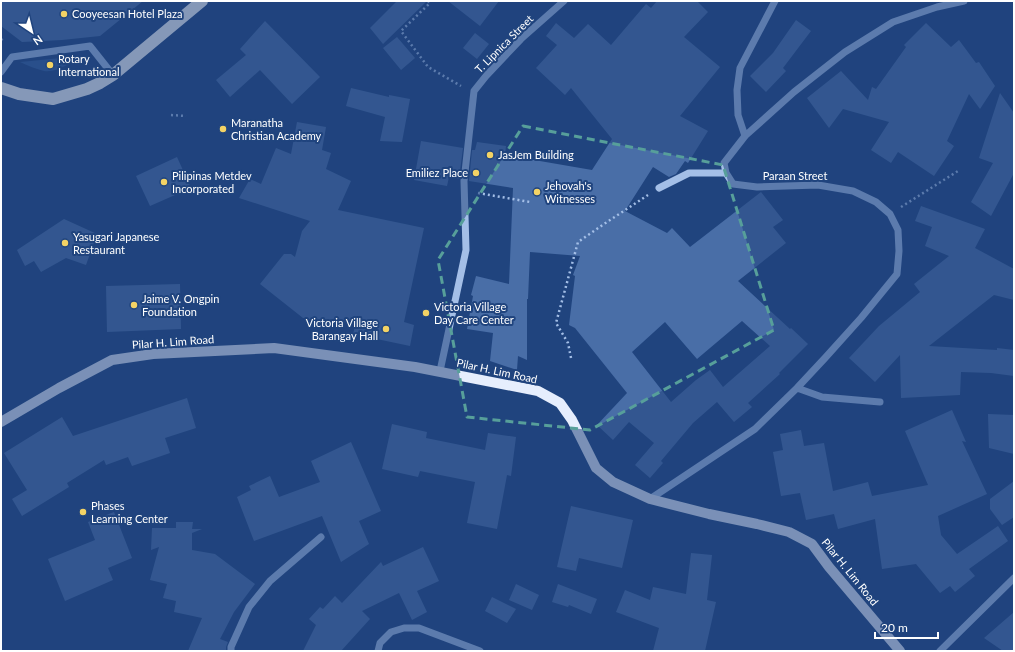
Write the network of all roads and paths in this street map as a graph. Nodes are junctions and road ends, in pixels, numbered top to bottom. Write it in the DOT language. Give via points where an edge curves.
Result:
graph roads {
  1 [pos="202,1"];
  2 [pos="428,1"];
  3 [pos="564,1"];
  4 [pos="774,1"];
  5 [pos="964,1"];
  6 [pos="1,39"];
  7 [pos="5,42"];
  8 [pos="1,72"];
  9 [pos="113,75"];
  10 [pos="460,86"];
  11 [pos="1,88"];
  12 [pos="171,115"];
  13 [pos="186,116"];
  14 [pos="745,136"];
  15 [pos="958,171"];
  16 [pos="726,173"];
  17 [pos="659,188"];
  18 [pos="471,192"];
  19 [pos="530,202"];
  20 [pos="890,214"];
  21 [pos="571,358"];
  22 [pos="440,371"];
  23 [pos="797,388"];
  24 [pos="880,402"];
  25 [pos="1,422"];
  26 [pos="650,499"];
  27 [pos="321,537"];
  28 [pos="1014,578"];
  29 [pos="231,651"];
  30 [pos="378,651"];
  31 [pos="480,651"];
  32 [pos="900,651"];
  33 [pos="940,651"];
  1 -- 9 [label="highway"];
  2 -- 10 [label="path" via="430,3 401,31 428,67"];
  3 -- 22 [label="street, T. Lipnica Street" via="521,40 474,91 464,181 466,250"];
  4 -- 14 [label="street" via="740,68 737,90 738,115"];
  5 -- 14 [label="street" via="937,7 894,22 845,52 794,92"];
  6 -- 7 [label="path"];
  8 -- 9 [label="street" via="12,57 90,46"];
  9 -- 11 [label="highway" via="87,89 52,99 19,94"];
  12 -- 13 [label="path"];
  14 -- 16 [label="street" via="724,163"];
  15 -- 20 [label="path"];
  16 -- 17 [label="street" via="689,173"];
  16 -- 20 [label="street, Paraan Street" via="733,184 756,187 818,185 853,191 876,202"];
  17 -- 21 [label="path" via="578,242 556,323 568,343"];
  18 -- 19 [label="path"];
  20 -- 23 [label="street, Paraan Street" via="898,230 897,274"];
  22 -- 25 [label="main road, Pilar H. Lim Road" via="274,348 154,354 112,360"];
  22 -- 26 [label="main road, Pilar H. Lim Road" via="538,391 560,403 572,420 596,468 613,482"];
  23 -- 24 [label="street" via="822,397"];
  23 -- 26 [label="street, Paraan Street" via="755,429"];
  26 -- 32 [label="main road, Pilar H. Lim Road" via="789,532 812,544"];
  27 -- 29 [label="street" via="270,581 249,607"];
  28 -- 33 [label="street"];
  30 -- 31 [label="street" via="380,643 391,632 404,628 419,628"];
}
